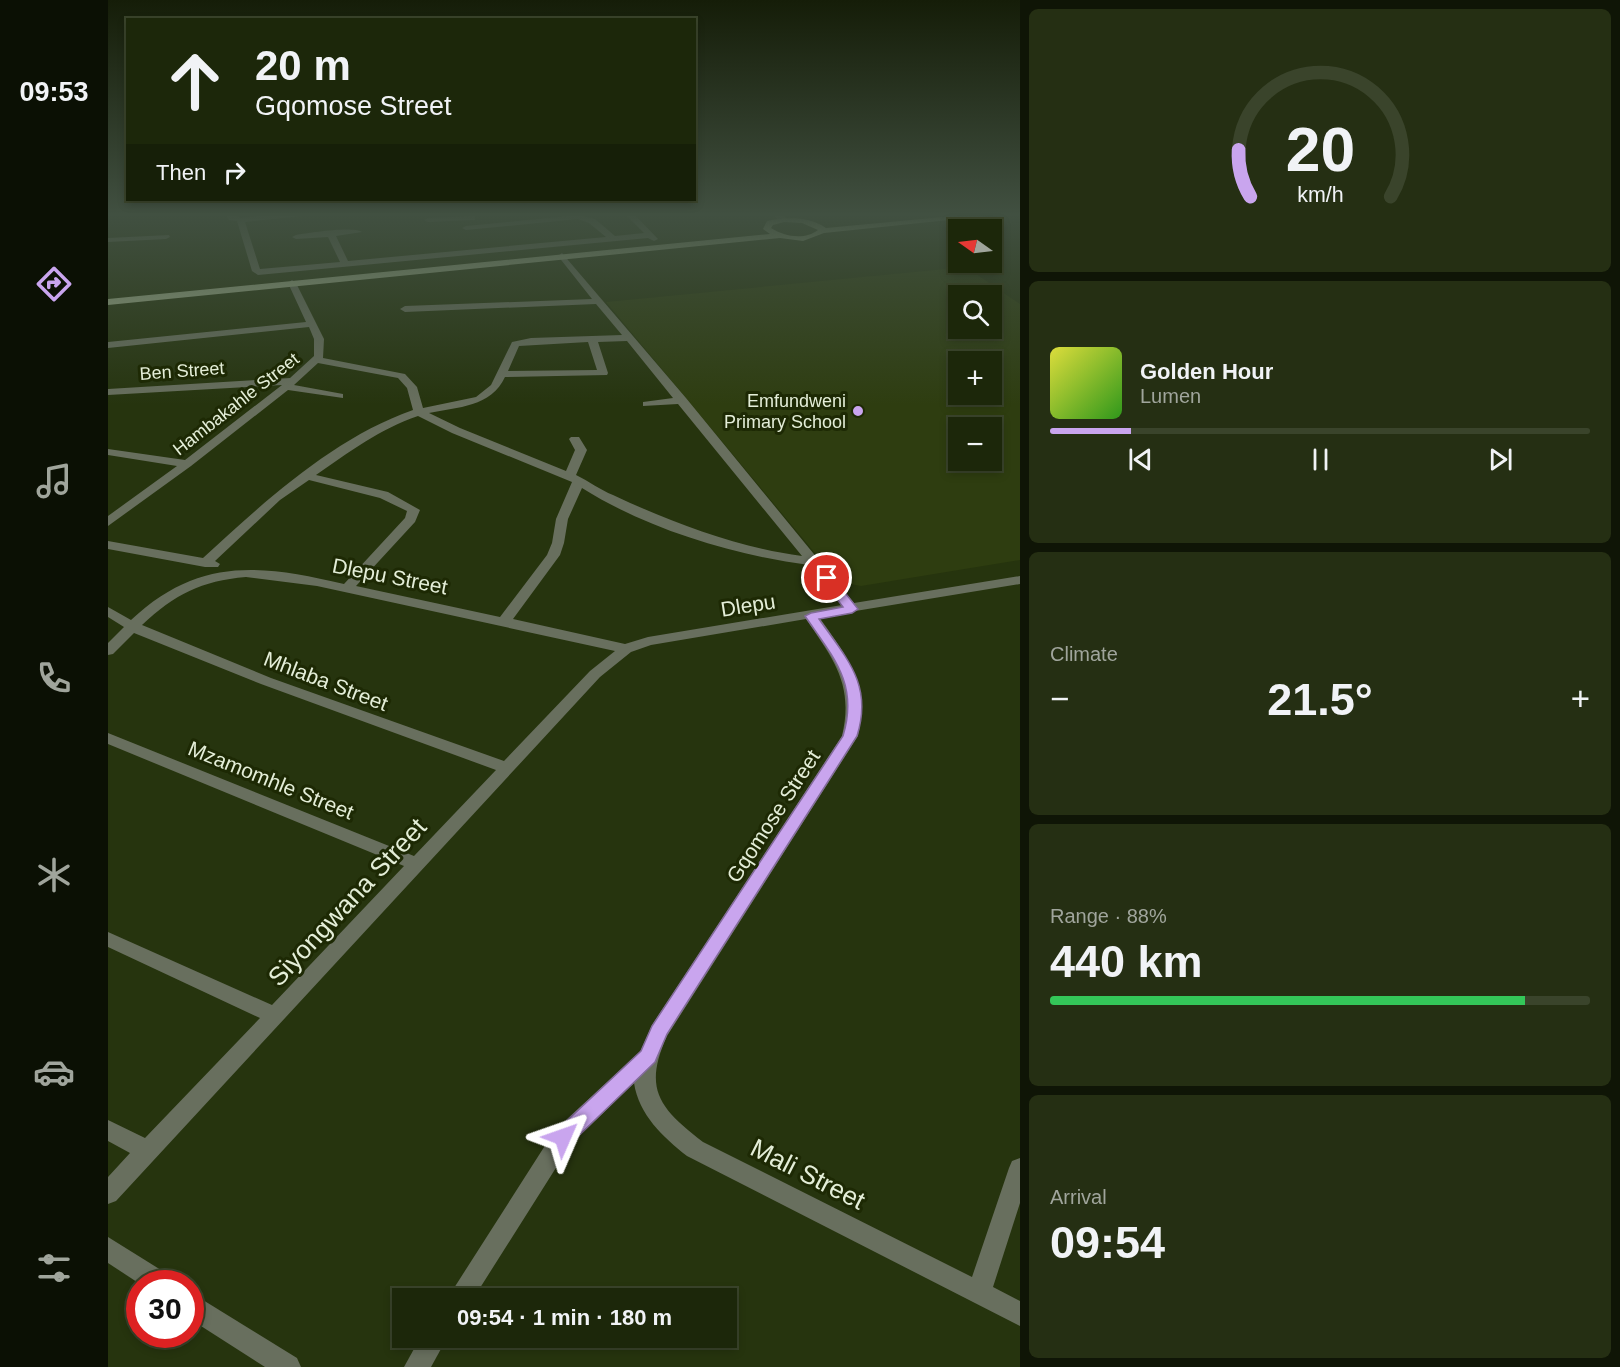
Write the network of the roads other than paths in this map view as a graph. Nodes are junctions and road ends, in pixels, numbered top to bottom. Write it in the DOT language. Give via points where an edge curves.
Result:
graph roads {
  1 [pos="265,277"];
  2 [pos="354,277"];
  3 [pos="579,277"];
  4 [pos="292,283"];
  5 [pos="108,293"];
  6 [pos="598,301"];
  7 [pos="108,302"];
  8 [pos="405,309"];
  9 [pos="313,324"];
  10 [pos="630,338"];
  11 [pos="592,340"];
  12 [pos="108,345"];
  13 [pos="316,360"];
  14 [pos="501,374"];
  15 [pos="290,384"];
  16 [pos="108,392"];
  17 [pos="339,396"];
  18 [pos="682,400"];
  19 [pos="647,404"];
  20 [pos="419,412"];
  21 [pos="575,439"];
  22 [pos="108,452"];
  23 [pos="187,464"];
  24 [pos="307,476"];
  25 [pos="574,478"];
  26 [pos="108,522"];
  27 [pos="108,545"];
  28 [pos="814,562"];
  29 [pos="205,563"];
  30 [pos="260,573"];
  31 [pos="1020,580"];
  32 [pos="346,589"];
  33 [pos="852,609"];
  34 [pos="108,610"];
  35 [pos="811,616"];
  36 [pos="505,620"];
  37 [pos="133,627"];
  38 [pos="626,648"];
  39 [pos="108,651"];
  40 [pos="108,738"];
  41 [pos="507,768"];
  42 [pos="416,864"];
  43 [pos="108,939"];
  44 [pos="276,1016"];
  45 [pos="659,1031"];
  46 [pos="649,1056"];
  47 [pos="108,1130"];
  48 [pos="147,1151"];
  49 [pos="1020,1168"];
  50 [pos="108,1193"];
  51 [pos="108,1249"];
  52 [pos="139,1270"];
  53 [pos="466,1288"];
  54 [pos="979,1293"];
  55 [pos="204,1313"];
  56 [pos="1020,1314"];
  57 [pos="428,1348"];
  58 [pos="288,1367"];
  59 [pos="417,1367"];
  1 -- 5 [label="main road"];
  2 -- 4 [label="main road"];
  3 -- 6 [label="street"];
  4 -- 7 [label="main road"];
  4 -- 9 [label="street, Hambakahle Street"];
  6 -- 8 [label="street"];
  6 -- 10 [label="street"];
  9 -- 12 [label="street"];
  9 -- 13 [label="street, Hambakahle Street" via="320,345"];
  10 -- 11 [label="street"];
  10 -- 18 [label="street"];
  11 -- 14 [label="street" via="519,342"];
  11 -- 14 [label="street" via="604,377"];
  13 -- 15 [label="street, Hambakahle Street"];
  13 -- 20 [label="street" via="401,376 412,387"];
  14 -- 20 [label="street" via="495,387 480,399"];
  15 -- 16 [label="street, Ben Street"];
  15 -- 17 [label="street, Ben Street"];
  15 -- 23 [label="street, Hambakahle Street"];
  18 -- 19 [label="street"];
  18 -- 28 [label="street"];
  20 -- 24 [label="street" via="382,426"];
  20 -- 25 [label="street"];
  21 -- 25 [label="street" via="581,450"];
  22 -- 23 [label="street"];
  23 -- 26 [label="street, Hambakahle Street"];
  24 -- 29 [label="street" via="264,507"];
  24 -- 32 [label="street" via="384,495 414,510 406,524"];
  25 -- 28 [label="street" via="698,537 767,555"];
  25 -- 36 [label="street" via="553,555"];
  27 -- 29 [label="street"];
  28 -- 33 [label="street"];
  29 -- 30 [label="street"];
  30 -- 32 [label="street, Dlepu Street"];
  30 -- 37 [label="street, Dlepu Street" via="198,581 170,594"];
  31 -- 33 [label="street, Dlepu"];
  32 -- 36 [label="street, Dlepu Street"];
  33 -- 35 [label="street, Dlepu"];
  34 -- 37 [label="street, Mhlaba Street"];
  35 -- 38 [label="street, Dlepu" via="648,641"];
  35 -- 45 [label="street, Gqomose Street" via="844,664 852,683 856,717 850,736"];
  36 -- 38 [label="street, Dlepu Street"];
  37 -- 39 [label="street, Dlepu Street"];
  37 -- 41 [label="street, Mhlaba Street" via="362,717"];
  38 -- 41 [label="street, Siyongwana Street"];
  40 -- 42 [label="street, Mzamomhle Street"];
  41 -- 42 [label="street, Siyongwana Street"];
  42 -- 44 [label="street, Siyongwana Street"];
  43 -- 44 [label="street"];
  44 -- 48 [label="street, Siyongwana Street"];
  45 -- 46 [label="street, Mali Street"];
  46 -- 53 [label="street" via="563,1137"];
  46 -- 54 [label="street, Mali Street" via="644,1076 650,1101 672,1132 695,1149"];
  47 -- 48 [label="street"];
  48 -- 50 [label="street, Siyongwana Street"];
  49 -- 54 [label="street"];
  51 -- 52 [label="street"];
  54 -- 56 [label="street, Mali Street"];
  55 -- 58 [label="street"];
  57 -- 59 [label="street"];
}
